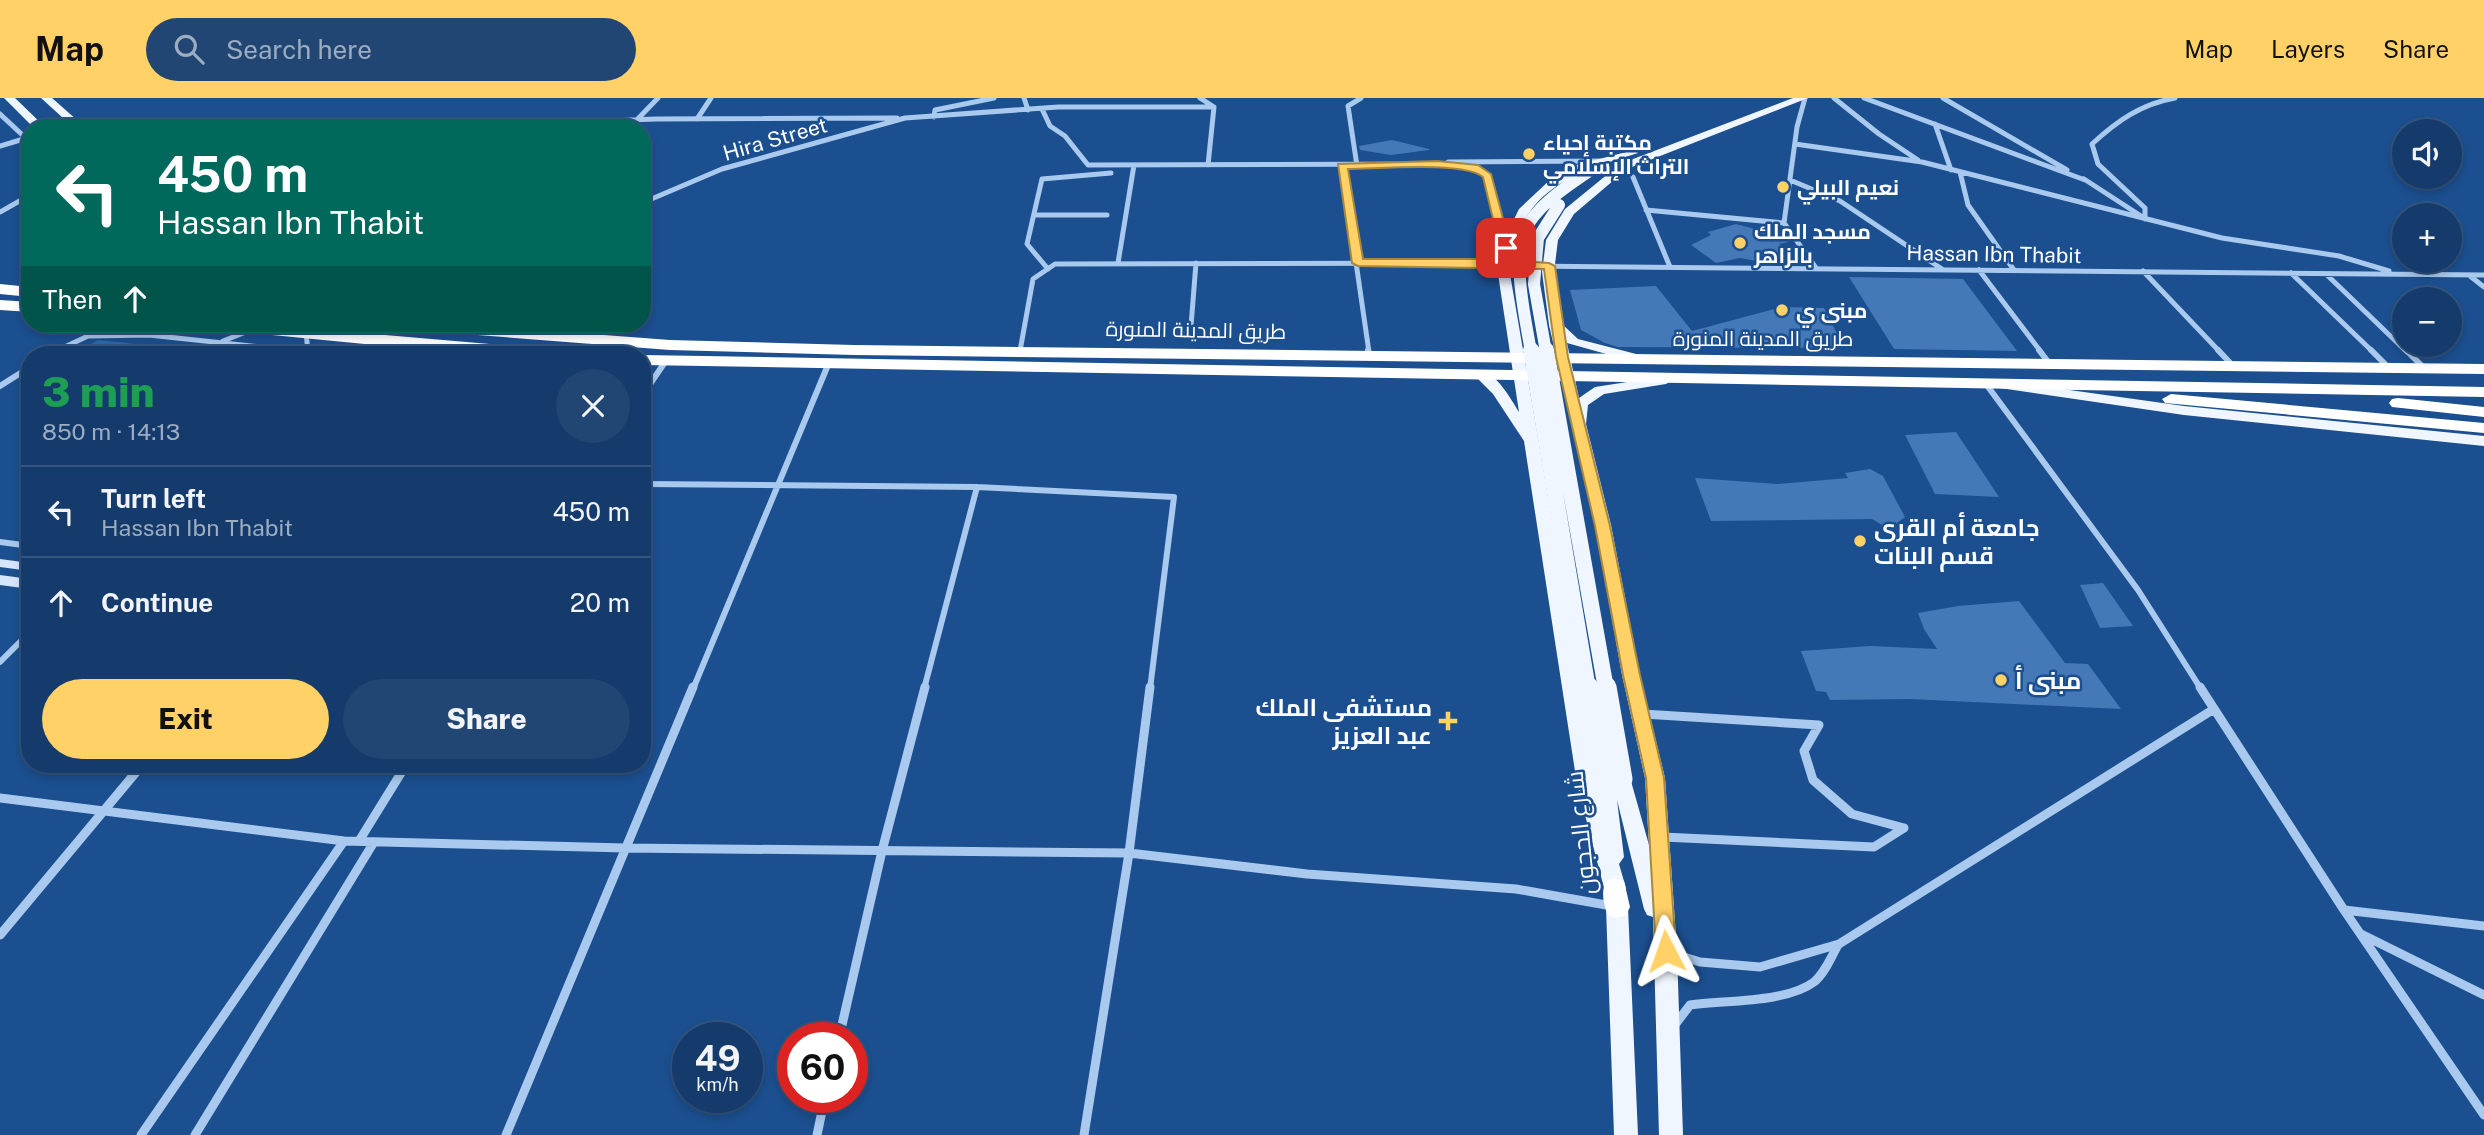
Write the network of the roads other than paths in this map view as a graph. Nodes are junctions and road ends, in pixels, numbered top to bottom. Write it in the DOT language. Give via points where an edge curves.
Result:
graph roads {
  1 [pos="9,98"];
  2 [pos="46,98"];
  3 [pos="658,98"];
  4 [pos="711,98"];
  5 [pos="994,98"];
  6 [pos="1024,98"];
  7 [pos="1200,98"];
  8 [pos="1361,98"];
  9 [pos="1774,98"];
  10 [pos="1804,98"];
  11 [pos="1834,98"];
  12 [pos="1864,98"];
  13 [pos="1943,98"];
  14 [pos="2175,98"];
  15 [pos="1214,107"];
  16 [pos="21,108"];
  17 [pos="1042,109"];
  18 [pos="1028,110"];
  19 [pos="0,113"];
  20 [pos="934,117"];
  21 [pos="905,118"];
  22 [pos="32,119"];
  23 [pos="70,119"];
  24 [pos="635,119"];
  25 [pos="697,119"];
  26 [pos="651,120"];
  27 [pos="1935,124"];
  28 [pos="21,133"];
  29 [pos="21,142"];
  30 [pos="1795,144"];
  31 [pos="0,146"];
  32 [pos="1922,162"];
  33 [pos="1437,164"];
  34 [pos="1134,165"];
  35 [pos="1208,165"];
  36 [pos="1342,166"];
  37 [pos="1357,166"];
  38 [pos="1599,168"];
  39 [pos="1951,170"];
  40 [pos="1628,172"];
  41 [pos="1960,172"];
  42 [pos="1111,173"];
  43 [pos="1790,180"];
  44 [pos="2085,180"];
  45 [pos="651,199"];
  46 [pos="21,200"];
  47 [pos="0,204"];
  48 [pos="15,204"];
  49 [pos="1646,210"];
  50 [pos="0,212"];
  51 [pos="1034,215"];
  52 [pos="1107,215"];
  53 [pos="2145,219"];
  54 [pos="1784,223"];
  55 [pos="1506,248"];
  56 [pos="1118,263"];
  57 [pos="1196,263"];
  58 [pos="1358,263"];
  59 [pos="1504,266"];
  60 [pos="1549,266"];
  61 [pos="1670,267"];
  62 [pos="1816,268"];
  63 [pos="1048,269"];
  64 [pos="1943,270"];
  65 [pos="1979,270"];
  66 [pos="2014,270"];
  67 [pos="2143,271"];
  68 [pos="2291,273"];
  69 [pos="2325,273"];
  70 [pos="2397,274"];
  71 [pos="2470,275"];
  72 [pos="2483,275"];
  73 [pos="2484,287"];
  74 [pos="0,289"];
  75 [pos="21,293"];
  76 [pos="21,298"];
  77 [pos="0,305"];
  78 [pos="1191,326"];
  79 [pos="1556,326"];
  80 [pos="244,333"];
  81 [pos="316,333"];
  82 [pos="533,333"];
  83 [pos="219,343"];
  84 [pos="64,346"];
  85 [pos="249,346"];
  86 [pos="440,346"];
  87 [pos="1020,351"];
  88 [pos="1369,355"];
  89 [pos="1519,356"];
  90 [pos="1562,357"];
  91 [pos="1646,360"];
  92 [pos="651,361"];
  93 [pos="664,362"];
  94 [pos="1993,362"];
  95 [pos="2049,363"];
  96 [pos="828,365"];
  97 [pos="2233,366"];
  98 [pos="2388,368"];
  99 [pos="2424,368"];
  100 [pos="2484,369"];
  101 [pos="21,373"];
  102 [pos="1480,374"];
  103 [pos="1522,375"];
  104 [pos="1566,376"];
  105 [pos="1683,377"];
  106 [pos="651,382"];
  107 [pos="2484,382"];
  108 [pos="2037,383"];
  109 [pos="1994,384"];
  110 [pos="0,386"];
  111 [pos="2484,392"];
  112 [pos="2484,412"];
  113 [pos="2484,428"];
  114 [pos="1580,436"];
  115 [pos="2484,441"];
  116 [pos="1533,446"];
  117 [pos="651,484"];
  118 [pos="778,485"];
  119 [pos="977,487"];
  120 [pos="0,542"];
  121 [pos="21,545"];
  122 [pos="0,563"];
  123 [pos="21,566"];
  124 [pos="0,580"];
  125 [pos="21,583"];
  126 [pos="21,641"];
  127 [pos="0,662"];
  128 [pos="2214,709"];
  129 [pos="1639,713"];
  130 [pos="135,773"];
  131 [pos="401,773"];
  132 [pos="1613,780"];
  133 [pos="0,798"];
  134 [pos="104,810"];
  135 [pos="1658,836"];
  136 [pos="344,841"];
  137 [pos="359,841"];
  138 [pos="374,842"];
  139 [pos="625,848"];
  140 [pos="882,851"];
  141 [pos="1129,853"];
  142 [pos="1616,897"];
  143 [pos="2344,910"];
  144 [pos="2484,926"];
  145 [pos="2360,933"];
  146 [pos="0,934"];
  147 [pos="1839,944"];
  148 [pos="1666,951"];
  149 [pos="2484,995"];
  150 [pos="843,1022"];
  151 [pos="1668,1035"];
  152 [pos="822,1113"];
  153 [pos="2484,1115"];
  154 [pos="1624,1130"];
  155 [pos="141,1135"];
  156 [pos="195,1135"];
  157 [pos="506,1135"];
  158 [pos="817,1135"];
  159 [pos="1084,1135"];
  160 [pos="1671,1135"];
  1 -- 16 [label="main road"];
  2 -- 23 [label="main road"];
  3 -- 24 [label="street"];
  4 -- 25 [label="street"];
  5 -- 20 [label="street" via="935,110"];
  6 -- 18 [label="street"];
  7 -- 15 [label="street"];
  8 -- 37 [label="street" via="1348,106"];
  9 -- 38 [label="main road"];
  10 -- 30 [label="street"];
  10 -- 40 [label="main road, شارع الحجون"];
  11 -- 32 [label="street"];
  12 -- 27 [label="street"];
  13 -- 44 [label="street"];
  14 -- 53 [label="street" via="2144,104 2092,144 2098,164 2145,208"];
  15 -- 17 [label="street, Hira Street"];
  15 -- 35 [label="street"];
  16 -- 19 [label="main road"];
  16 -- 22 [label="main road"];
  17 -- 18 [label="street, Hira Street"];
  17 -- 34 [label="street" via="1051,126 1088,165"];
  18 -- 20 [label="street, Hira Street"];
  19 -- 28 [label="street"];
  20 -- 21 [label="street, Hira Street"];
  21 -- 25 [label="street"];
  21 -- 45 [label="street, Hira Street" via="722,169"];
  25 -- 26 [label="street"];
  27 -- 39 [label="street"];
  27 -- 44 [label="street"];
  29 -- 31 [label="street"];
  30 -- 32 [label="street"];
  30 -- 43 [label="street"];
  32 -- 39 [label="street"];
  33 -- 37 [label="street"];
  33 -- 38 [label="street"];
  33 -- 55 [label="street" via="1478,168 1488,176"];
  34 -- 35 [label="street"];
  34 -- 56 [label="street"];
  35 -- 36 [label="street"];
  36 -- 37 [label="street"];
  36 -- 58 [label="street"];
  38 -- 40 [label="main road, شارع الحجون"];
  38 -- 55 [label="main road" via="1557,178 1523,212"];
  38 -- 132 [label="main road, شارع الحجون, bridge" via="1556,208 1538,238 1534,284"];
  39 -- 41 [label="street"];
  40 -- 49 [label="street"];
  40 -- 60 [label="main road" via="1569,212 1552,240"];
  41 -- 53 [label="street"];
  41 -- 66 [label="street" via="1968,205"];
  42 -- 51 [label="street" via="1042,179"];
  43 -- 54 [label="street"];
  43 -- 64 [label="street" via="1840,201"];
  44 -- 53 [label="street"];
  46 -- 48 [label="street"];
  47 -- 48 [label="street"];
  48 -- 50 [label="street"];
  49 -- 54 [label="street"];
  49 -- 61 [label="street"];
  51 -- 52 [label="street"];
  51 -- 63 [label="street" via="1027,244"];
  53 -- 70 [label="street" via="2222,238 2339,256"];
  54 -- 62 [label="street"];
  55 -- 59 [label="main road"];
  56 -- 57 [label="street, Hassan Ibn Thabit"];
  56 -- 63 [label="street, Hassan Ibn Thabit" via="1055,264"];
  57 -- 58 [label="street, Hassan Ibn Thabit"];
  57 -- 78 [label="street"];
  58 -- 59 [label="street, Hassan Ibn Thabit"];
  58 -- 88 [label="street"];
  59 -- 60 [label="street, Hassan Ibn Thabit"];
  59 -- 89 [label="main road"];
  60 -- 61 [label="street, Hassan Ibn Thabit"];
  60 -- 79 [label="main road"];
  61 -- 62 [label="street, Hassan Ibn Thabit"];
  62 -- 64 [label="street, Hassan Ibn Thabit"];
  63 -- 87 [label="street" via="1033,279"];
  64 -- 65 [label="street, Hassan Ibn Thabit"];
  65 -- 66 [label="street, Hassan Ibn Thabit"];
  65 -- 95 [label="street"];
  66 -- 67 [label="street, Hassan Ibn Thabit"];
  67 -- 68 [label="street, Hassan Ibn Thabit"];
  67 -- 97 [label="street"];
  68 -- 69 [label="street, Hassan Ibn Thabit"];
  68 -- 98 [label="street"];
  69 -- 70 [label="street, Hassan Ibn Thabit"];
  69 -- 99 [label="street"];
  70 -- 71 [label="street, Hassan Ibn Thabit"];
  71 -- 72 [label="street, Hassan Ibn Thabit"];
  71 -- 73 [label="street"];
  74 -- 75 [label="highway"];
  76 -- 77 [label="highway"];
  79 -- 90 [label="main road"];
  79 -- 91 [label="main road" via="1573,342"];
  80 -- 83 [label="street"];
  81 -- 86 [label="highway"];
  82 -- 87 [label="highway, طريق المدينة المنورة" via="677,345"];
  83 -- 84 [label="street" via="149,335 131,339 90,335"];
  83 -- 85 [label="street"];
  87 -- 88 [label="highway, طريق المدينة المنورة"];
  88 -- 89 [label="highway, طريق المدينة المنورة"];
  89 -- 90 [label="highway, طريق المدينة المنورة"];
  89 -- 103 [label="main road"];
  90 -- 91 [label="highway, طريق المدينة المنورة"];
  90 -- 104 [label="main road"];
  91 -- 94 [label="highway, طريق المدينة المنورة"];
  92 -- 93 [label="highway, طريق المدينة المنورة"];
  93 -- 96 [label="highway, طريق المدينة المنورة"];
  93 -- 106 [label="street"];
  94 -- 95 [label="highway, طريق المدينة المنورة"];
  94 -- 107 [label="highway, طريق المدينة المنورة" via="2038,370"];
  95 -- 97 [label="highway, طريق المدينة المنورة"];
  96 -- 102 [label="highway, طريق المدينة المنورة"];
  96 -- 118 [label="street"];
  97 -- 98 [label="highway, طريق المدينة المنورة"];
  98 -- 99 [label="highway, طريق المدينة المنورة"];
  99 -- 100 [label="highway, طريق المدينة المنورة"];
  101 -- 110 [label="street"];
  102 -- 103 [label="highway, طريق المدينة المنورة"];
  102 -- 116 [label="main road" via="1499,391"];
  103 -- 104 [label="highway, طريق المدينة المنورة"];
  103 -- 116 [label="main road"];
  104 -- 105 [label="highway, طريق المدينة المنورة"];
  104 -- 114 [label="main road"];
  105 -- 109 [label="highway, طريق المدينة المنورة"];
  105 -- 114 [label="main road" via="1600,390 1581,403"];
  108 -- 109 [label="highway, طريق المدينة المنورة"];
  108 -- 111 [label="highway"];
  108 -- 112 [label="highway" via="2058,378 2144,382"];
  108 -- 113 [label="highway" via="2068,390"];
  109 -- 115 [label="main road" via="2071,397"];
  109 -- 128 [label="street" via="2138,590"];
  114 -- 129 [label="main road" via="1603,526"];
  116 -- 142 [label="main road" via="1587,784"];
  117 -- 118 [label="street"];
  118 -- 119 [label="street"];
  118 -- 139 [label="street"];
  119 -- 140 [label="street"];
  119 -- 141 [label="street" via="1174,497"];
  120 -- 121 [label="street"];
  122 -- 123 [label="street"];
  124 -- 125 [label="street"];
  126 -- 127 [label="street"];
  128 -- 143 [label="street"];
  128 -- 147 [label="street"];
  129 -- 135 [label="main road" via="1655,778"];
  129 -- 135 [label="street" via="1819,725 1804,751 1814,780 1852,814 1904,828 1874,847"];
  130 -- 134 [label="street"];
  131 -- 137 [label="street"];
  132 -- 142 [label="main road, شارع الحجون"];
  132 -- 148 [label="main road, شارع الحجون"];
  133 -- 134 [label="street"];
  134 -- 136 [label="street"];
  134 -- 146 [label="street"];
  135 -- 148 [label="main road"];
  136 -- 137 [label="street"];
  136 -- 155 [label="street"];
  137 -- 138 [label="street"];
  138 -- 139 [label="street"];
  138 -- 156 [label="street"];
  139 -- 140 [label="street"];
  139 -- 157 [label="street"];
  140 -- 141 [label="street"];
  140 -- 150 [label="street"];
  141 -- 142 [label="street" via="1307,874"];
  141 -- 159 [label="street"];
  142 -- 154 [label="main road, شارع الحجون"];
  143 -- 144 [label="street"];
  143 -- 145 [label="street"];
  145 -- 149 [label="street"];
  145 -- 153 [label="street"];
  147 -- 148 [label="street" via="1760,967 1700,962"];
  147 -- 151 [label="street" via="1814,983 1745,1001 1690,1005"];
  148 -- 151 [label="main road, شارع الحجون"];
  151 -- 160 [label="main road, شارع الحجون"];
  152 -- 158 [label="street"];
}
